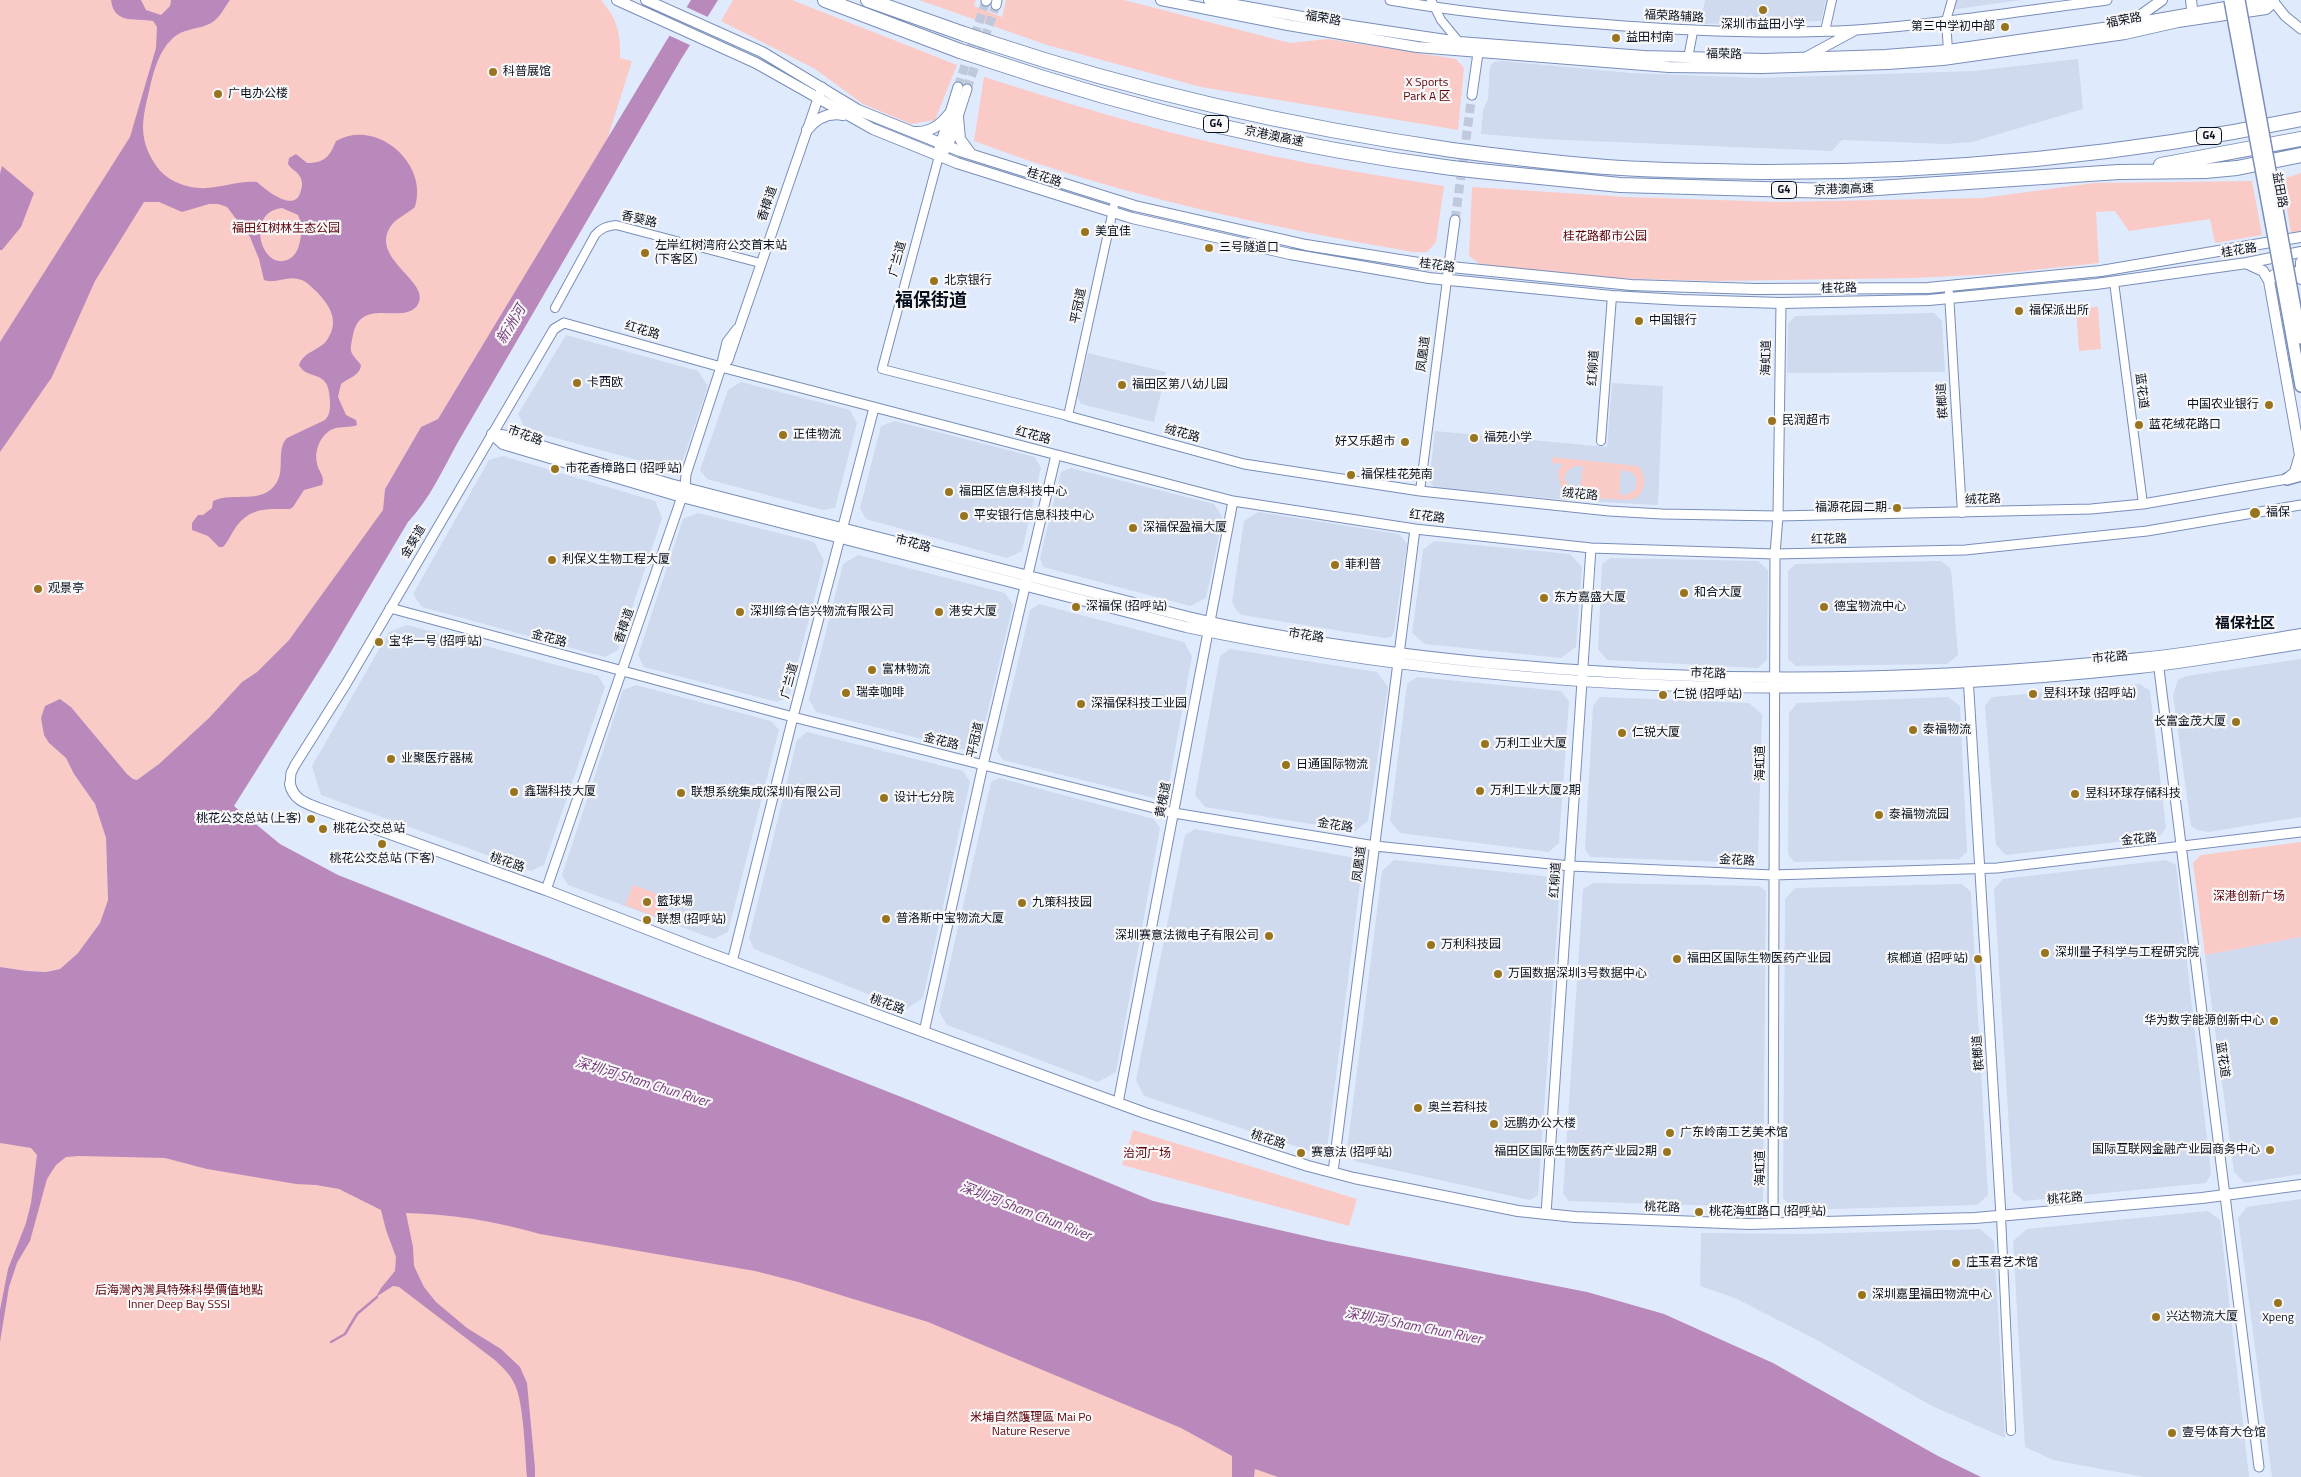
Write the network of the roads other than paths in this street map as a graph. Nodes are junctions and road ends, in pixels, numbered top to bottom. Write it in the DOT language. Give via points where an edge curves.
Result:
graph roads {
  1 [pos="616,0"];
  2 [pos="825,0"];
  3 [pos="868,0"];
  4 [pos="1161,0"];
  5 [pos="1209,0"];
  6 [pos="1390,0"];
  7 [pos="1832,0"];
  8 [pos="1952,0"];
  9 [pos="2107,0"];
  10 [pos="2162,0"];
  11 [pos="2191,0"];
  12 [pos="2230,0"];
  13 [pos="2239,0"];
  14 [pos="2269,1"];
  15 [pos="1433,4"];
  16 [pos="644,5"];
  17 [pos="2193,16"];
  18 [pos="1946,21"];
  19 [pos="2124,24"];
  20 [pos="2301,29"];
  21 [pos="1856,30"];
  22 [pos="1825,31"];
  23 [pos="1693,32"];
  24 [pos="1458,42"];
  25 [pos="1479,48"];
  26 [pos="1948,50"];
  27 [pos="1688,58"];
  28 [pos="1804,58"];
  29 [pos="822,87"];
  30 [pos="963,88"];
  31 [pos="1472,95"];
  32 [pos="818,99"];
  33 [pos="847,116"];
  34 [pos="954,116"];
  35 [pos="2301,119"];
  36 [pos="807,130"];
  37 [pos="909,131"];
  38 [pos="2301,139"];
  39 [pos="944,145"];
  40 [pos="2301,155"];
  41 [pos="939,156"];
  42 [pos="974,156"];
  43 [pos="2119,172"];
  44 [pos="1115,201"];
  45 [pos="1112,213"];
  46 [pos="1455,220"];
  47 [pos="2301,236"];
  48 [pos="2301,252"];
  49 [pos="760,262"];
  50 [pos="2301,262"];
  51 [pos="2247,263"];
  52 [pos="1449,267"];
  53 [pos="2301,278"];
  54 [pos="1447,280"];
  55 [pos="2269,281"];
  56 [pos="2114,282"];
  57 [pos="1949,287"];
  58 [pos="1612,296"];
  59 [pos="1949,299"];
  60 [pos="1781,303"];
  61 [pos="555,308"];
  62 [pos="2292,314"];
  63 [pos="571,324"];
  64 [pos="2301,338"];
  65 [pos="721,367"];
  66 [pos="882,369"];
  67 [pos="2301,386"];
  68 [pos="874,408"];
  69 [pos="1068,416"];
  70 [pos="492,434"];
  71 [pos="1601,441"];
  72 [pos="1056,455"];
  73 [pos="2301,475"];
  74 [pos="2287,479"];
  75 [pos="683,492"];
  76 [pos="1420,492"];
  77 [pos="1232,501"];
  78 [pos="2143,504"];
  79 [pos="2301,504"];
  80 [pos="1962,513"];
  81 [pos="1778,516"];
  82 [pos="1415,529"];
  83 [pos="842,533"];
  84 [pos="1591,548"];
  85 [pos="1775,554"];
  86 [pos="1026,581"];
  87 [pos="390,608"];
  88 [pos="1209,627"];
  89 [pos="2301,634"];
  90 [pos="2301,644"];
  91 [pos="1399,658"];
  92 [pos="2158,661"];
  93 [pos="622,672"];
  94 [pos="1583,676"];
  95 [pos="1968,678"];
  96 [pos="1774,683"];
  97 [pos="793,717"];
  98 [pos="983,766"];
  99 [pos="290,784"];
  100 [pos="1174,813"];
  101 [pos="2301,832"];
  102 [pos="1375,846"];
  103 [pos="2182,847"];
  104 [pos="1570,866"];
  105 [pos="1980,869"];
  106 [pos="1773,875"];
  107 [pos="546,890"];
  108 [pos="732,962"];
  109 [pos="924,1032"];
  110 [pos="1118,1103"];
  111 [pos="1333,1172"];
  112 [pos="2301,1185"];
  113 [pos="2227,1196"];
  114 [pos="1546,1214"];
  115 [pos="2001,1216"];
  116 [pos="1774,1223"];
  117 [pos="2011,1431"];
  118 [pos="2260,1467"];
  1 -- 16 [label="main road, 桂花路"];
  2 -- 43 [label="highway, 京港澳高速 / G4, bridge" via="985,59 1114,100 1337,150 1452,168 1620,185 1832,191"];
  3 -- 35 [label="highway, 京港澳高速 / G4, bridge" via="1108,80 1176,97 1369,138 1607,167 1826,172 1937,167 2088,154"];
  4 -- 25 [label="main road, 福荣路" via="1379,42"];
  5 -- 24 [label="main road, 福荣路"];
  6 -- 15 [label="street, 福荣路辅路"];
  7 -- 22 [label="street"];
  8 -- 18 [label="street"];
  9 -- 18 [label="street, 福荣路辅路"];
  10 -- 19 [label="main road" via="2145,14"];
  11 -- 17 [label="main road"];
  12 -- 62 [label="main road, 益田路, bridge"];
  13 -- 62 [label="main road, 益田路, bridge"];
  14 -- 17 [label="main road, 福荣路" via="2266,9"];
  14 -- 20 [label="street"];
  15 -- 23 [label="street, 福荣路辅路" via="1535,20"];
  15 -- 24 [label="street"];
  16 -- 29 [label="main road, 桂花路" via="733,38"];
  16 -- 32 [label="main road, 桂花路" via="779,75"];
  17 -- 19 [label="main road, 福荣路"];
  17 -- 25 [label="main road, 福荣路" via="2125,34 1943,60 1888,64 1669,67"];
  18 -- 21 [label="street, 福荣路辅路"];
  18 -- 26 [label="street"];
  19 -- 26 [label="main road, 福荣路"];
  21 -- 22 [label="street, 福荣路辅路"];
  21 -- 28 [label="street"];
  22 -- 23 [label="street, 福荣路辅路"];
  23 -- 27 [label="street"];
  24 -- 25 [label="main road, 福荣路"];
  25 -- 27 [label="main road, 福荣路"];
  25 -- 31 [label="street"];
  26 -- 28 [label="main road, 福荣路"];
  27 -- 28 [label="main road, 福荣路"];
  29 -- 32 [label="street, 香樟道"];
  29 -- 37 [label="main road, 桂花路" via="858,110"];
  30 -- 34 [label="street"];
  32 -- 33 [label="main road, 桂花路"];
  32 -- 36 [label="street, 香樟道"];
  33 -- 36 [label="main road" via="826,115"];
  33 -- 41 [label="main road, 桂花路"];
  34 -- 37 [label="main road" via="933,128"];
  34 -- 39 [label="street"];
  34 -- 42 [label="main road" via="960,138"];
  36 -- 49 [label="street, 香樟道"];
  37 -- 39 [label="main road, 桂花路"];
  38 -- 43 [label="highway, G4"];
  39 -- 41 [label="street"];
  39 -- 42 [label="main road, 桂花路"];
  40 -- 43 [label="highway" via="2205,171"];
  41 -- 45 [label="main road, 桂花路"];
  41 -- 66 [label="street, 广兰道"];
  42 -- 44 [label="main road, 桂花路"];
  44 -- 45 [label="street, 平冠道"];
  44 -- 52 [label="main road, 桂花路" via="1306,245"];
  45 -- 54 [label="main road, 桂花路" via="1290,254"];
  45 -- 69 [label="street, 平冠道"];
  46 -- 52 [label="street, 凤凰道"];
  47 -- 57 [label="main road, 桂花路" via="2136,266"];
  48 -- 51 [label="main road, 桂花路"];
  49 -- 61 [label="street, 香葵路" via="616,225 608,226 595,235"];
  49 -- 65 [label="street, 香樟道" via="728,360"];
  50 -- 53 [label="main road"];
  51 -- 55 [label="main road" via="2263,272"];
  51 -- 56 [label="main road, 桂花路"];
  52 -- 54 [label="street, 凤凰道"];
  52 -- 57 [label="main road, 桂花路" via="1631,285 1756,289"];
  53 -- 55 [label="main road" via="2292,271 2274,275"];
  54 -- 58 [label="main road, 桂花路"];
  54 -- 76 [label="street, 凤凰道"];
  55 -- 74 [label="main road" via="2300,455 2294,472"];
  56 -- 59 [label="main road, 桂花路"];
  56 -- 78 [label="street, 蓝花道"];
  57 -- 59 [label="street, 槟榔道"];
  58 -- 60 [label="main road, 桂花路"];
  58 -- 71 [label="street, 红柳道"];
  59 -- 60 [label="main road, 桂花路"];
  59 -- 80 [label="street, 槟榔道"];
  60 -- 81 [label="street, 海虹道"];
  62 -- 64 [label="main road, 益田路"];
  62 -- 67 [label="main road, 益田路"];
  63 -- 65 [label="street, 红花路"];
  63 -- 70 [label="street, 金葵道" via="564,323 554,330"];
  65 -- 68 [label="street, 红花路"];
  65 -- 75 [label="street, 香樟道"];
  66 -- 69 [label="street, 绒花路"];
  68 -- 72 [label="street, 红花路"];
  68 -- 83 [label="street, 广兰道"];
  69 -- 76 [label="street, 绒花路" via="1244,464"];
  70 -- 75 [label="main road, 市花路" via="503,444"];
  70 -- 87 [label="street, 金葵道"];
  72 -- 77 [label="street, 红花路"];
  72 -- 86 [label="street, 平冠道"];
  73 -- 74 [label="main road"];
  74 -- 78 [label="street, 绒花路"];
  75 -- 83 [label="main road, 市花路"];
  75 -- 93 [label="street, 香樟道"];
  76 -- 81 [label="street, 绒花路" via="1609,511"];
  77 -- 82 [label="street, 红花路"];
  77 -- 88 [label="street, 黄槐道"];
  78 -- 80 [label="street, 绒花路"];
  79 -- 85 [label="street, 红花路" via="2147,531 1965,550"];
  80 -- 81 [label="street, 绒花路"];
  81 -- 85 [label="street, 海虹道"];
  82 -- 84 [label="street, 红花路"];
  82 -- 91 [label="street, 凤凰道"];
  83 -- 86 [label="main road, 市花路"];
  83 -- 97 [label="street, 广兰道"];
  84 -- 85 [label="street, 红花路"];
  84 -- 94 [label="street, 红柳道"];
  85 -- 96 [label="street, 海虹道"];
  86 -- 88 [label="main road, 市花路"];
  86 -- 98 [label="street, 平冠道"];
  87 -- 93 [label="street, 金花路"];
  87 -- 99 [label="street, 金葵道" via="295,765"];
  88 -- 91 [label="main road, 市花路"];
  88 -- 100 [label="street, 黄槐道"];
  89 -- 92 [label="main road, 市花路"];
  90 -- 92 [label="main road, 市花路"];
  91 -- 94 [label="main road, 市花路"];
  91 -- 102 [label="street, 凤凰道"];
  92 -- 95 [label="main road, 市花路"];
  92 -- 103 [label="street, 蓝花道"];
  93 -- 97 [label="street, 金花路"];
  93 -- 107 [label="street, 香樟道"];
  94 -- 96 [label="main road, 市花路"];
  94 -- 104 [label="street, 红柳道"];
  95 -- 96 [label="main road, 市花路"];
  95 -- 105 [label="street, 槟榔道"];
  96 -- 106 [label="street, 海虹道"];
  97 -- 98 [label="street, 金花路"];
  97 -- 108 [label="street, 广兰道"];
  98 -- 100 [label="street, 金花路"];
  98 -- 109 [label="street, 平冠道"];
  99 -- 107 [label="main road, 桃花路" via="293,794 303,802"];
  100 -- 102 [label="street, 金花路"];
  100 -- 110 [label="street, 黄槐道"];
  101 -- 103 [label="street, 金花路"];
  102 -- 104 [label="street, 金花路"];
  102 -- 111 [label="street, 凤凰道"];
  103 -- 105 [label="street, 金花路"];
  103 -- 113 [label="street, 蓝花道"];
  104 -- 106 [label="street, 金花路"];
  104 -- 114 [label="street, 红柳道"];
  105 -- 106 [label="street, 金花路"];
  105 -- 115 [label="street, 槟榔道"];
  106 -- 116 [label="street, 海虹道"];
  107 -- 108 [label="main road, 桃花路"];
  108 -- 109 [label="main road, 桃花路"];
  109 -- 110 [label="main road, 桃花路"];
  110 -- 111 [label="main road, 桃花路"];
  111 -- 114 [label="main road, 桃花路"];
  112 -- 113 [label="main road, 桃花路"];
  113 -- 115 [label="main road, 桃花路"];
  113 -- 118 [label="street, 蓝花道"];
  114 -- 116 [label="main road, 桃花路"];
  115 -- 116 [label="main road, 桃花路"];
  115 -- 117 [label="street, 槟榔道"];
}
